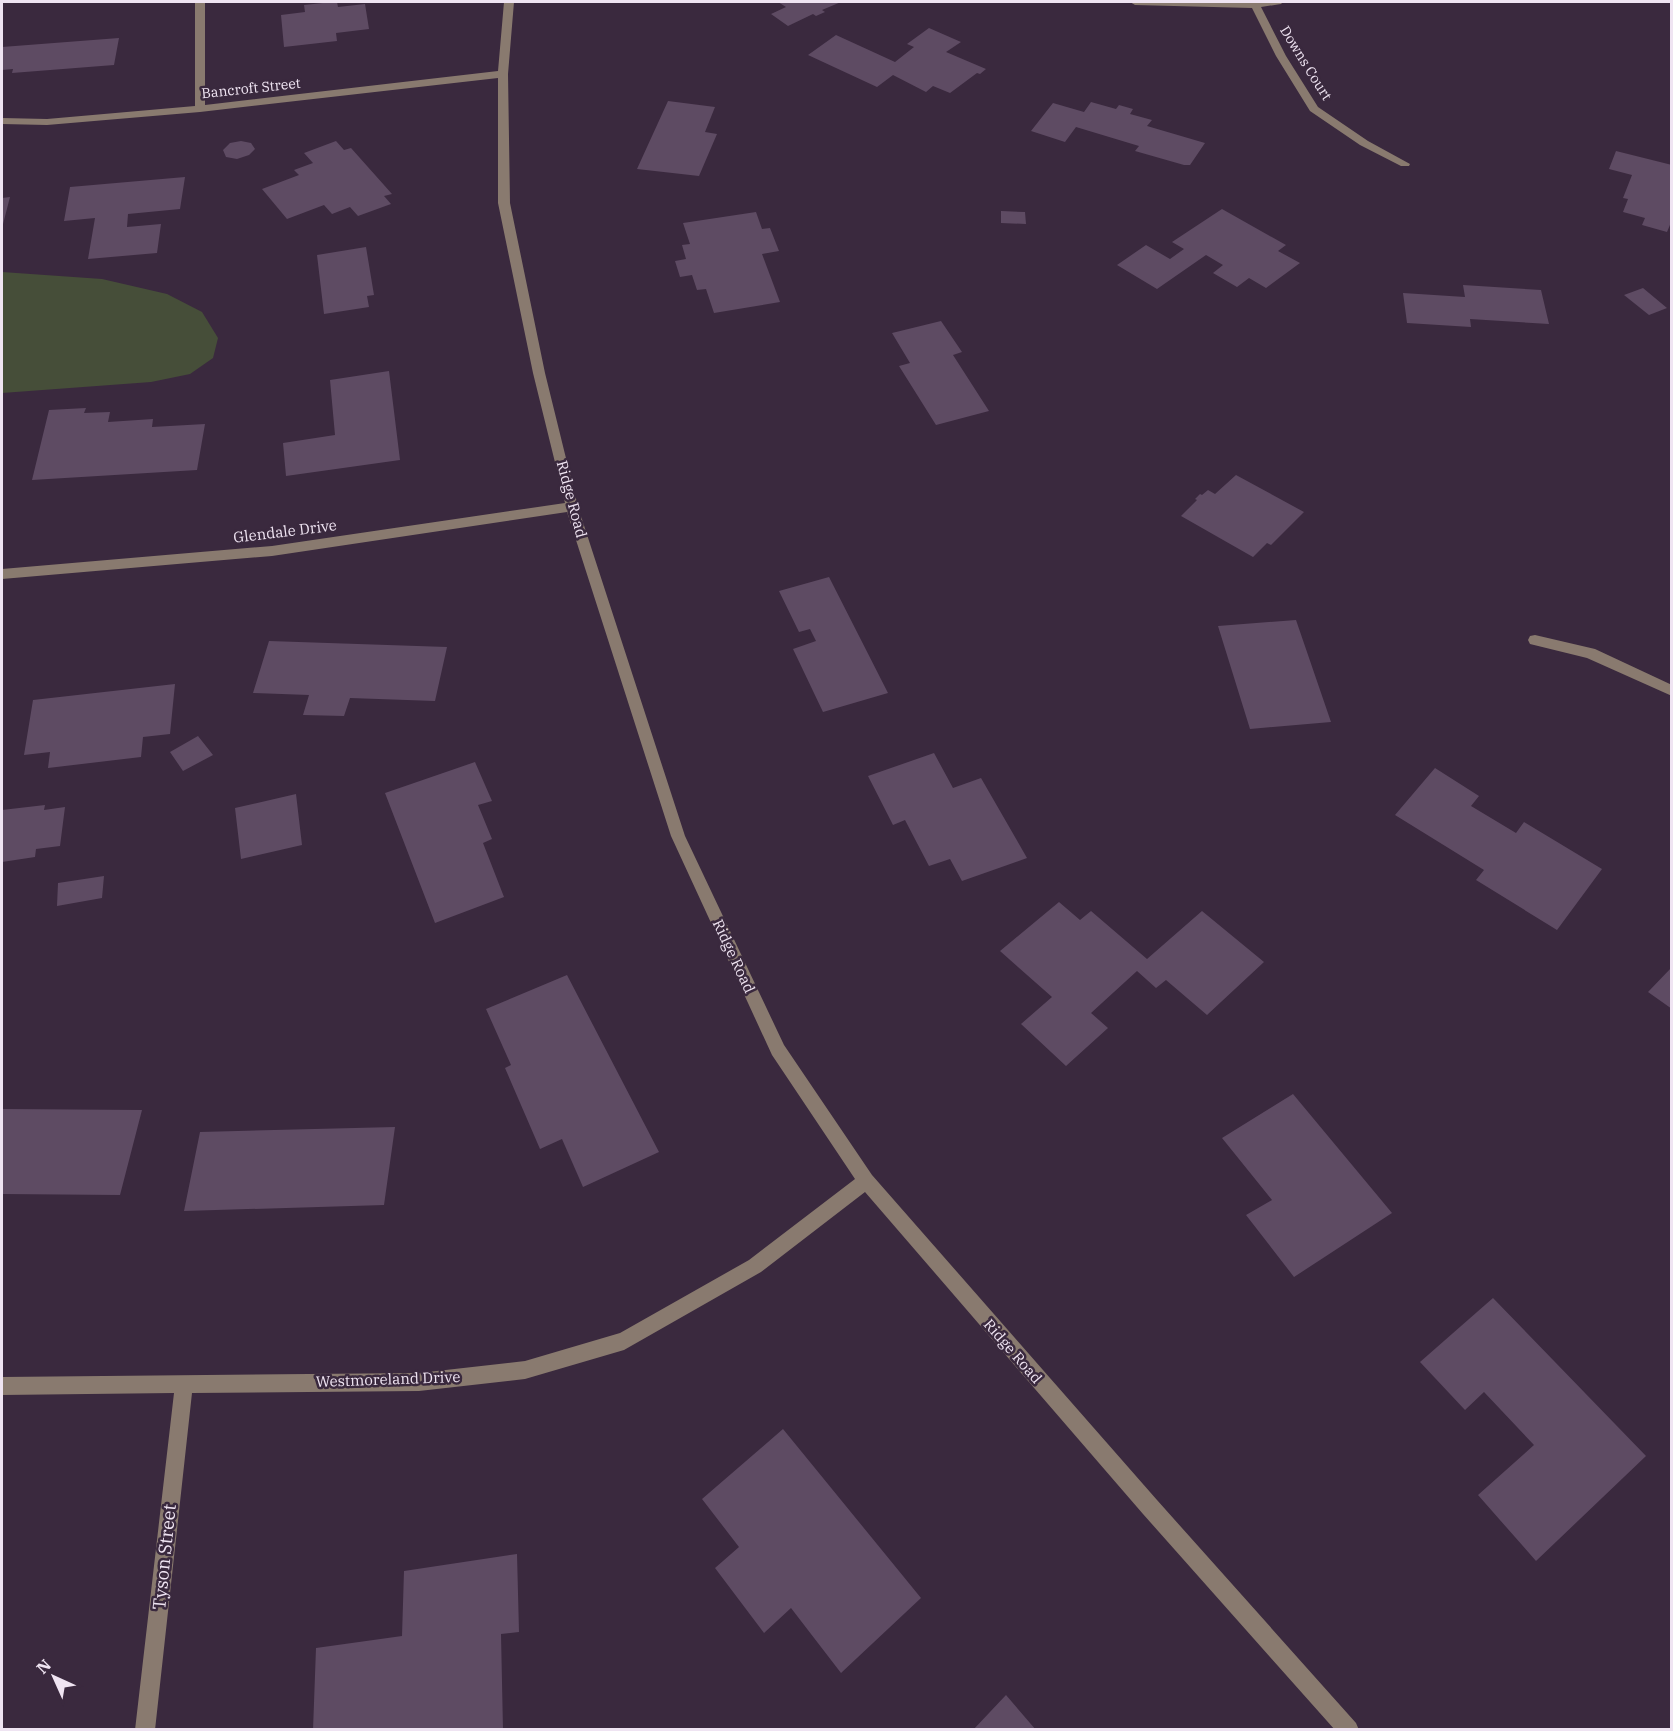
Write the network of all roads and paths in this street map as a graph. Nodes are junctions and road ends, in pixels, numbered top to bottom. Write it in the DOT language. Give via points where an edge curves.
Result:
graph roads {
  1 [pos="200,2"];
  2 [pos="509,2"];
  3 [pos="1135,2"];
  4 [pos="1278,2"];
  5 [pos="1255,4"];
  6 [pos="503,74"];
  7 [pos="200,109"];
  8 [pos="2,121"];
  9 [pos="1405,164"];
  10 [pos="572,507"];
  11 [pos="2,574"];
  12 [pos="1534,640"];
  13 [pos="1671,691"];
  14 [pos="866,1181"];
  15 [pos="184,1384"];
  16 [pos="2,1386"];
  17 [pos="145,1730"];
  18 [pos="1348,1730"];
  1 -- 7 [label="street"];
  2 -- 6 [label="street, Ridge Road"];
  3 -- 5 [label="street"];
  4 -- 5 [label="street"];
  5 -- 9 [label="street, Downs Court" via="1314,109 1364,143"];
  6 -- 7 [label="street, Bancroft Street"];
  6 -- 10 [label="street, Ridge Road" via="504,204"];
  7 -- 8 [label="street, Bancroft Street" via="47,122"];
  10 -- 11 [label="street, Glendale Drive" via="272,551"];
  10 -- 14 [label="street, Ridge Road" via="678,836 778,1050"];
  12 -- 13 [label="street" via="1590,653"];
  14 -- 15 [label="street, Westmoreland Drive" via="755,1266 624,1341 536,1367 419,1382"];
  14 -- 18 [label="street, Ridge Road"];
  15 -- 16 [label="street, Westmoreland Drive"];
  15 -- 17 [label="street, Tyson Street"];
}
